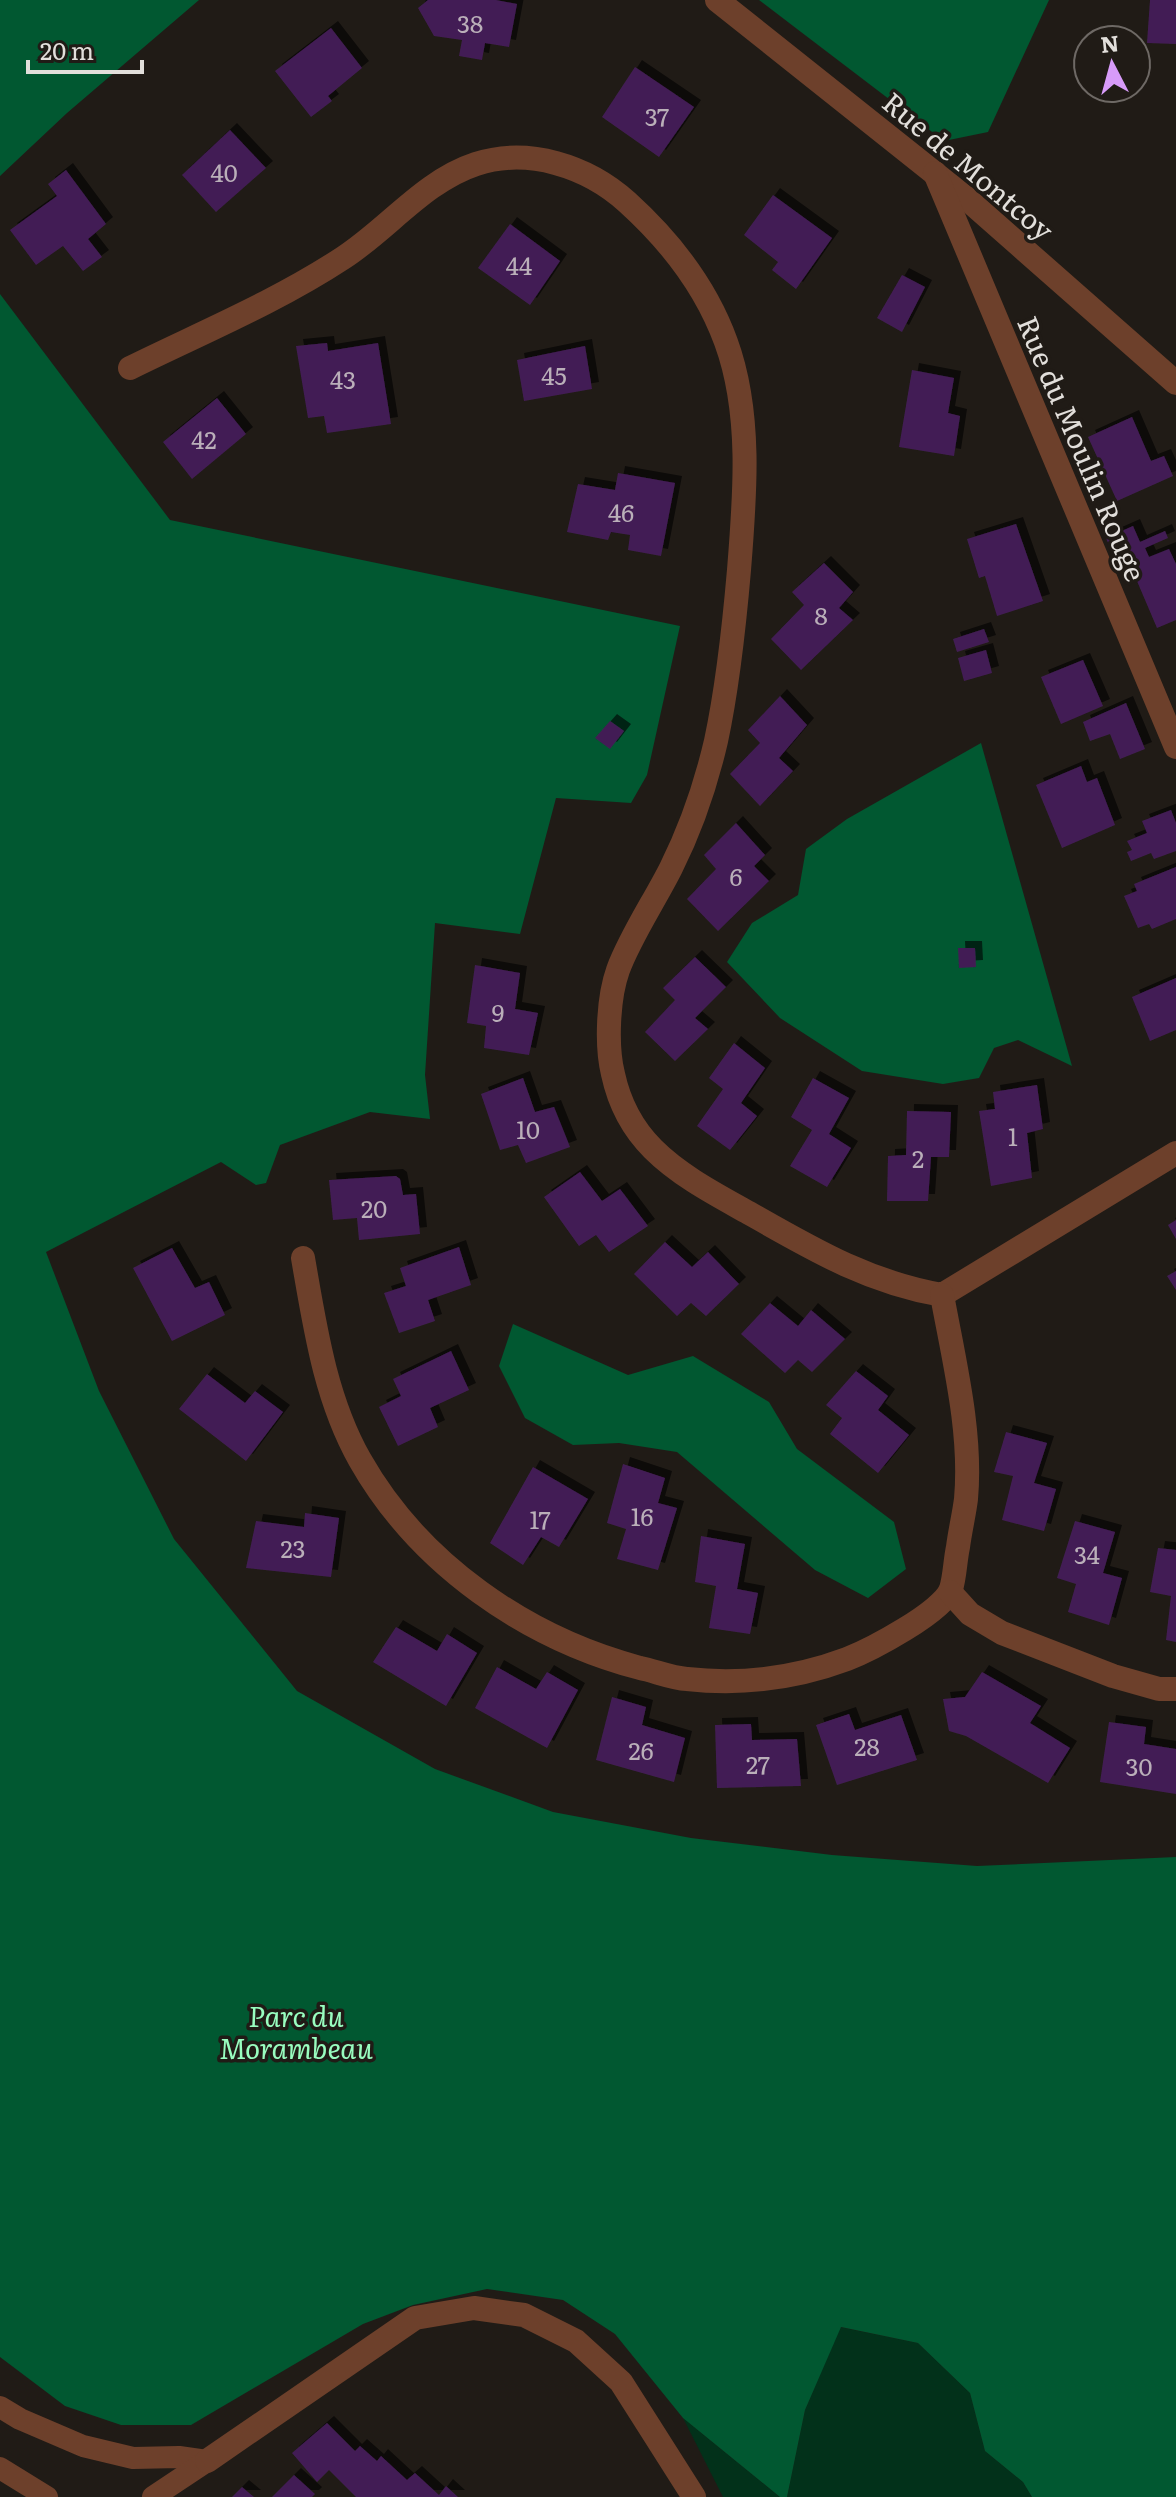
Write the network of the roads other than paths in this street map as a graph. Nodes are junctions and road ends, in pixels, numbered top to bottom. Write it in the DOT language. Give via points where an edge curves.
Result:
graph roads {
  1 [pos="717,0"];
  2 [pos="935,173"];
  3 [pos="130,368"];
  4 [pos="1176,383"];
  5 [pos="1176,747"];
  6 [pos="1176,1153"];
  7 [pos="303,1258"];
  8 [pos="942,1295"];
  9 [pos="950,1592"];
  10 [pos="1176,1689"];
  11 [pos="0,2407"];
  12 [pos="207,2461"];
  13 [pos="0,2468"];
  14 [pos="47,2497"];
  15 [pos="153,2497"];
  16 [pos="694,2497"];
  1 -- 2 [label="street, Rue de Montcoy"];
  2 -- 4 [label="street, Rue de Montcoy"];
  2 -- 5 [label="street, Rue du Moulin Rouge"];
  3 -- 8 [label="street" via="274,299 346,257 439,183 474,164 512,156 541,158 614,191 681,259 727,343 744,446 744,515 725,702 708,775 674,862 617,971 609,1020 611,1070 624,1110 653,1149 688,1177 865,1275"];
  6 -- 8 [label="street"];
  7 -- 9 [label="street" via="325,1375 339,1418 388,1501 462,1578 510,1614 567,1645 685,1679 751,1681 813,1672 872,1649 916,1623"];
  8 -- 9 [label="street" via="965,1448 966,1498"];
  9 -- 10 [label="street" via="970,1614 1002,1633 1113,1676"];
  11 -- 12 [label="lane" via="83,2446 133,2458"];
  12 -- 15 [label="lane"];
  12 -- 16 [label="street" via="415,2318 474,2308 524,2315 576,2341 621,2382"];
  13 -- 14 [label="lane"];
}
